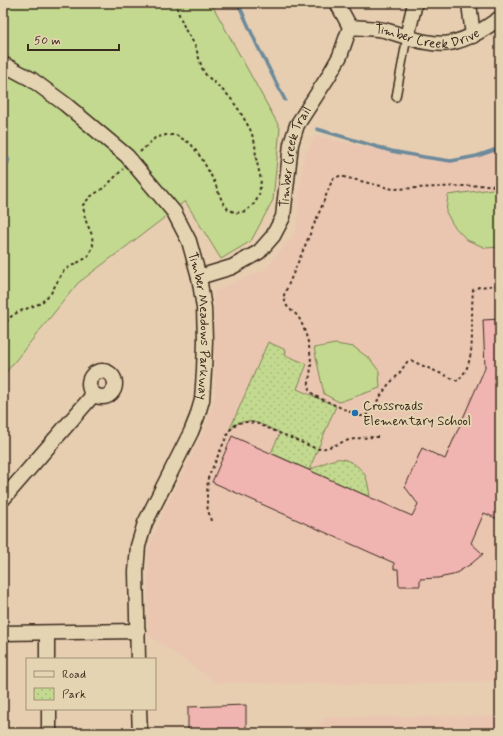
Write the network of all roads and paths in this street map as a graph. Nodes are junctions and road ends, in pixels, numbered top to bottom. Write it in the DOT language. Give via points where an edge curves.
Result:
graph roads {
  1 [pos="176,3"];
  2 [pos="337,3"];
  3 [pos="416,3"];
  4 [pos="469,3"];
  5 [pos="500,18"];
  6 [pos="350,27"];
  7 [pos="473,36"];
  8 [pos="407,37"];
  9 [pos="3,64"];
  10 [pos="396,97"];
  11 [pos="132,161"];
  12 [pos="500,188"];
  13 [pos="199,277"];
  14 [pos="500,285"];
  15 [pos="3,327"];
  16 [pos="94,394"];
  17 [pos="378,437"];
  18 [pos="3,499"];
  19 [pos="211,521"];
  20 [pos="138,631"];
  21 [pos="47,632"];
  22 [pos="3,633"];
  23 [pos="48,658"];
  24 [pos="138,658"];
  25 [pos="49,710"];
  26 [pos="139,710"];
  27 [pos="49,733"];
  28 [pos="140,733"];
  1 -- 11 [label="path" via="206,75 229,96 250,129 255,142 261,180 259,196 246,211 236,213 228,209 202,159 191,144 176,136 155,138"];
  2 -- 6 [label="street"];
  3 -- 8 [label="street"];
  4 -- 7 [label="street"];
  5 -- 7 [label="street, Timber Creek Drive"];
  6 -- 8 [label="street, Timber Creek Drive" via="383,30"];
  6 -- 13 [label="street, Timber Creek Trail" via="340,56 297,125 291,144 283,217 273,236 259,252 232,267"];
  7 -- 8 [label="street, Timber Creek Drive" via="440,44"];
  8 -- 10 [label="lane"];
  9 -- 11 [label="street, Timber Meadows Parkway" via="31,79 65,104"];
  11 -- 13 [label="street, Timber Meadows Parkway" via="174,212 189,241"];
  11 -- 15 [label="path" via="83,205 85,219 92,235 93,246 88,257 64,270 51,293 41,303 13,315"];
  12 -- 14 [label="path" via="487,185 393,189 340,176 334,178 284,294 284,302 289,310 301,320 309,346 309,390 315,396 359,416 365,416 407,362 412,361 458,380 469,363 471,352 473,290"];
  13 -- 20 [label="street, Timber Meadows Parkway" via="204,308 202,400 195,422 145,523 138,546"];
  16 -- 18 [label="street"];
  17 -- 19 [label="path" via="363,437 317,449 256,422 238,424 229,431 208,478 207,506"];
  20 -- 21 [label="street"];
  20 -- 24 [label="street, Timber Meadows Parkway"];
  21 -- 22 [label="street"];
  21 -- 23 [label="street"];
  25 -- 27 [label="street"];
  26 -- 28 [label="street"];
}
